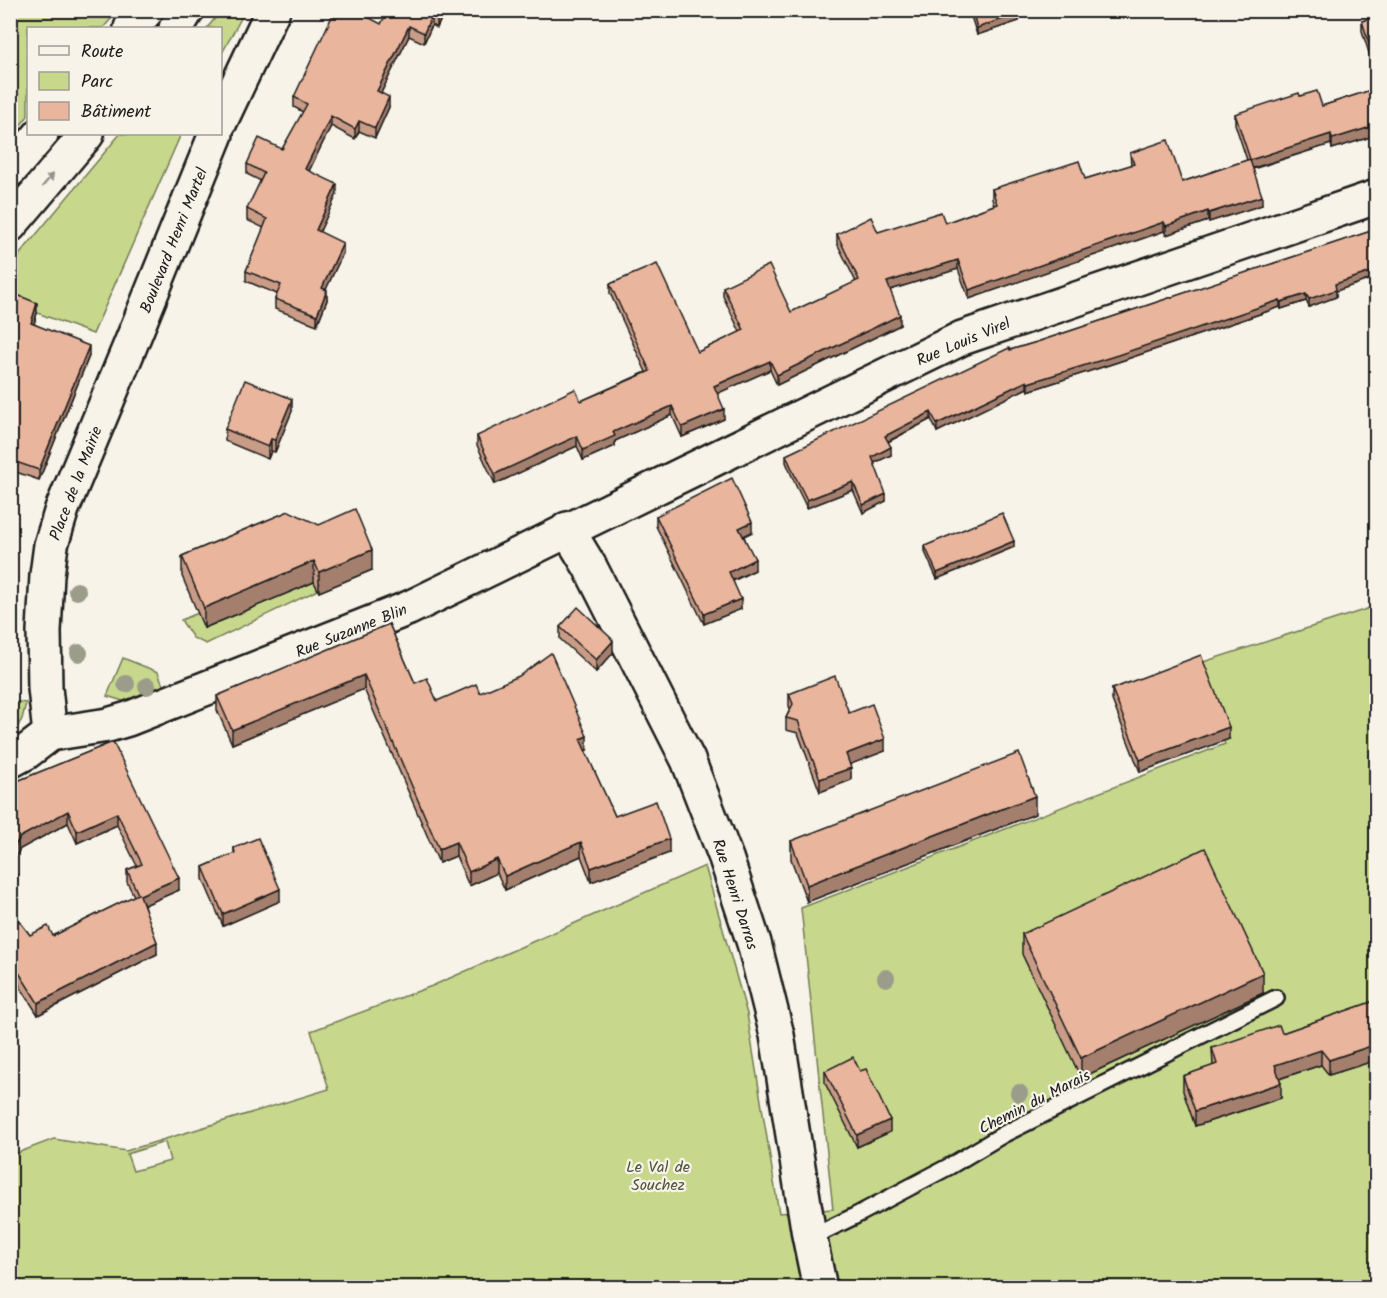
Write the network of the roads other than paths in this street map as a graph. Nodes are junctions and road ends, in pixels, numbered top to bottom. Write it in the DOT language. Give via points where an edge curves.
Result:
graph roads {
  1 [pos="147,10"];
  2 [pos="187,10"];
  3 [pos="273,10"];
  4 [pos="132,27"];
  5 [pos="177,27"];
  6 [pos="222,117"];
  7 [pos="40,135"];
  8 [pos="86,135"];
  9 [pos="216,135"];
  10 [pos="10,170"];
  11 [pos="1377,197"];
  12 [pos="10,225"];
  13 [pos="130,346"];
  14 [pos="567,529"];
  15 [pos="50,734"];
  16 [pos="10,761"];
  17 [pos="1276,999"];
  18 [pos="809,1235"];
  19 [pos="820,1287"];
  1 -- 4 [label="street"];
  2 -- 5 [label="street"];
  3 -- 6 [label="street"];
  7 -- 10 [label="street"];
  12 -- 8 [label="street, one-way"];
  9 -- 13 [label="street, Boulevard Henri Martel"];
  11 -- 14 [label="street, Rue Louis Virel" via="962,338"];
  13 -- 15 [label="street, Place de la Mairie" via="62,509 51,545 44,631"];
  14 -- 15 [label="street, Rue Suzanne Blin" via="409,608 128,719"];
  14 -- 18 [label="street, Rue Henri Darras" via="688,760 726,858 754,943 777,1035"];
  15 -- 16 [label="street"];
  17 -- 18 [label="lane, Chemin du Marais" via="1004,1134 855,1216"];
  18 -- 19 [label="street, Rue Henri Darras"];
}
